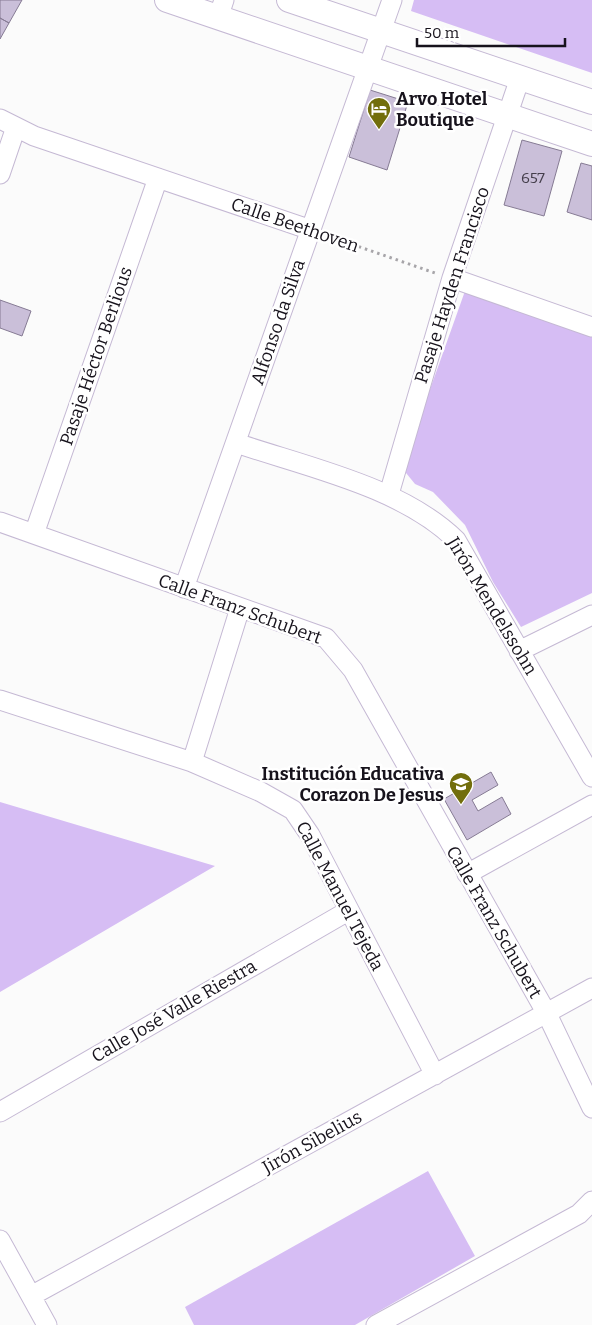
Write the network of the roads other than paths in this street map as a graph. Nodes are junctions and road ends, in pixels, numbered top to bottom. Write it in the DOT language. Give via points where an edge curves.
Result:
graph roads {
  1 [pos="167,0"];
  2 [pos="289,0"];
  3 [pos="392,0"];
  4 [pos="221,9"];
  5 [pos="381,31"];
  6 [pos="367,69"];
  7 [pos="520,78"];
  8 [pos="592,102"];
  9 [pos="508,116"];
  10 [pos="8,123"];
  11 [pos="592,144"];
  12 [pos="0,174"];
  13 [pos="158,178"];
  14 [pos="311,230"];
  15 [pos="452,278"];
  16 [pos="592,327"];
  17 [pos="236,443"];
  18 [pos="389,494"];
  19 [pos="0,522"];
  20 [pos="34,534"];
  21 [pos="184,588"];
  22 [pos="240,608"];
  23 [pos="592,615"];
  24 [pos="519,651"];
  25 [pos="0,700"];
  26 [pos="192,762"];
  27 [pos="592,777"];
  28 [pos="592,805"];
  29 [pos="467,874"];
  30 [pos="348,911"];
  31 [pos="592,988"];
  32 [pos="546,1014"];
  33 [pos="436,1075"];
  34 [pos="592,1108"];
  35 [pos="0,1112"];
  36 [pos="592,1201"];
  37 [pos="0,1240"];
  38 [pos="31,1296"];
  39 [pos="47,1325"];
  40 [pos="376,1325"];
  1 -- 4 [label="street"];
  2 -- 5 [label="street"];
  3 -- 5 [label="street, Alfonso da Silva"];
  4 -- 6 [label="street"];
  5 -- 6 [label="street, Alfonso da Silva"];
  5 -- 7 [label="street"];
  6 -- 9 [label="street"];
  6 -- 14 [label="street, Alfonso da Silva"];
  7 -- 8 [label="street"];
  7 -- 9 [label="street, Pasaje Hayden Francisco"];
  9 -- 11 [label="street"];
  9 -- 15 [label="street, Pasaje Hayden Francisco"];
  10 -- 12 [label="street"];
  10 -- 13 [label="street, Calle Beethoven" via="34,136"];
  13 -- 14 [label="street, Calle Beethoven"];
  13 -- 20 [label="street, Pasaje Héctor Berlious"];
  14 -- 17 [label="street, Alfonso da Silva"];
  15 -- 16 [label="street"];
  15 -- 18 [label="street, Pasaje Hayden Francisco"];
  17 -- 18 [label="street, Jirón Mendelssohn"];
  17 -- 21 [label="street, Alfonso da Silva"];
  18 -- 24 [label="street, Jirón Mendelssohn" via="438,523 456,540"];
  19 -- 20 [label="street, Calle Franz Schubert"];
  20 -- 21 [label="street, Calle Franz Schubert"];
  21 -- 22 [label="street, Calle Franz Schubert"];
  22 -- 26 [label="street"];
  22 -- 29 [label="street, Calle Franz Schubert" via="326,638 353,670"];
  23 -- 24 [label="street"];
  24 -- 27 [label="street, Jirón Mendelssohn"];
  25 -- 26 [label="street, Calle Manuel Tejeda"];
  26 -- 30 [label="street, Calle Manuel Tejeda" via="261,792 293,810 310,835"];
  28 -- 29 [label="street"];
  29 -- 32 [label="street, Calle Franz Schubert"];
  30 -- 33 [label="street, Calle Manuel Tejeda"];
  30 -- 35 [label="street, Calle José Valle Riestra"];
  31 -- 32 [label="street, Jirón Sibelius"];
  32 -- 33 [label="street, Jirón Sibelius"];
  32 -- 34 [label="street, Calle Franz Schubert"];
  33 -- 38 [label="street, Jirón Sibelius"];
  36 -- 40 [label="street" via="579,1214"];
  37 -- 38 [label="street"];
  38 -- 39 [label="street"];
}
